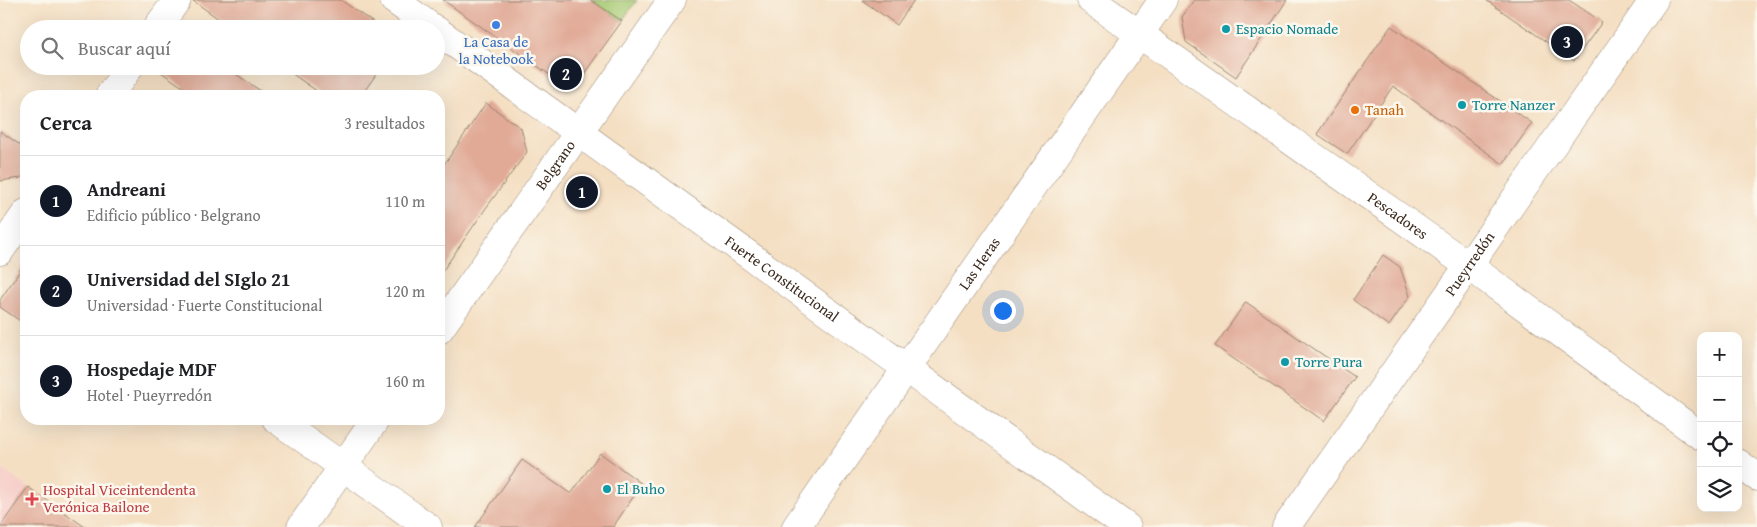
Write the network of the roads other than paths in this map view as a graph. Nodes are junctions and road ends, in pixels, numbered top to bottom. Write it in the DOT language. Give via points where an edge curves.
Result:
graph roads {
  1 [pos="177,0"];
  2 [pos="394,0"];
  3 [pos="672,0"];
  4 [pos="1091,0"];
  5 [pos="1163,0"];
  6 [pos="1654,0"];
  7 [pos="163,20"];
  8 [pos="421,20"];
  9 [pos="1140,34"];
  10 [pos="445,37"];
  11 [pos="124,75"];
  12 [pos="113,90"];
  13 [pos="579,133"];
  14 [pos="1469,266"];
  15 [pos="445,322"];
  16 [pos="906,368"];
  17 [pos="284,425"];
  18 [pos="372,425"];
  19 [pos="1697,433"];
  20 [pos="342,466"];
  21 [pos="1742,466"];
  22 [pos="1757,477"];
  23 [pos="301,527"];
  24 [pos="428,527"];
  25 [pos="796,527"];
  26 [pos="1127,527"];
  27 [pos="1286,527"];
  1 -- 7 [label="street"];
  2 -- 8 [label="street, Fuerte Constitucional"];
  3 -- 13 [label="street, Belgrano"];
  4 -- 9 [label="street, Pescadores"];
  5 -- 9 [label="street, Las Heras"];
  6 -- 14 [label="street, Pueyrredón"];
  9 -- 14 [label="street, Pescadores"];
  9 -- 16 [label="street, Las Heras"];
  10 -- 13 [label="street, Fuerte Constitucional"];
  11 -- 12 [label="street"];
  13 -- 15 [label="street, Belgrano"];
  13 -- 16 [label="street, Fuerte Constitucional"];
  14 -- 19 [label="street, Pescadores"];
  14 -- 27 [label="street, Pueyrredón"];
  16 -- 25 [label="street, Las Heras"];
  16 -- 26 [label="street, Fuerte Constitucional"];
  17 -- 20 [label="street"];
  18 -- 20 [label="street"];
  20 -- 23 [label="street"];
  20 -- 24 [label="street"];
  21 -- 22 [label="street"];
}
